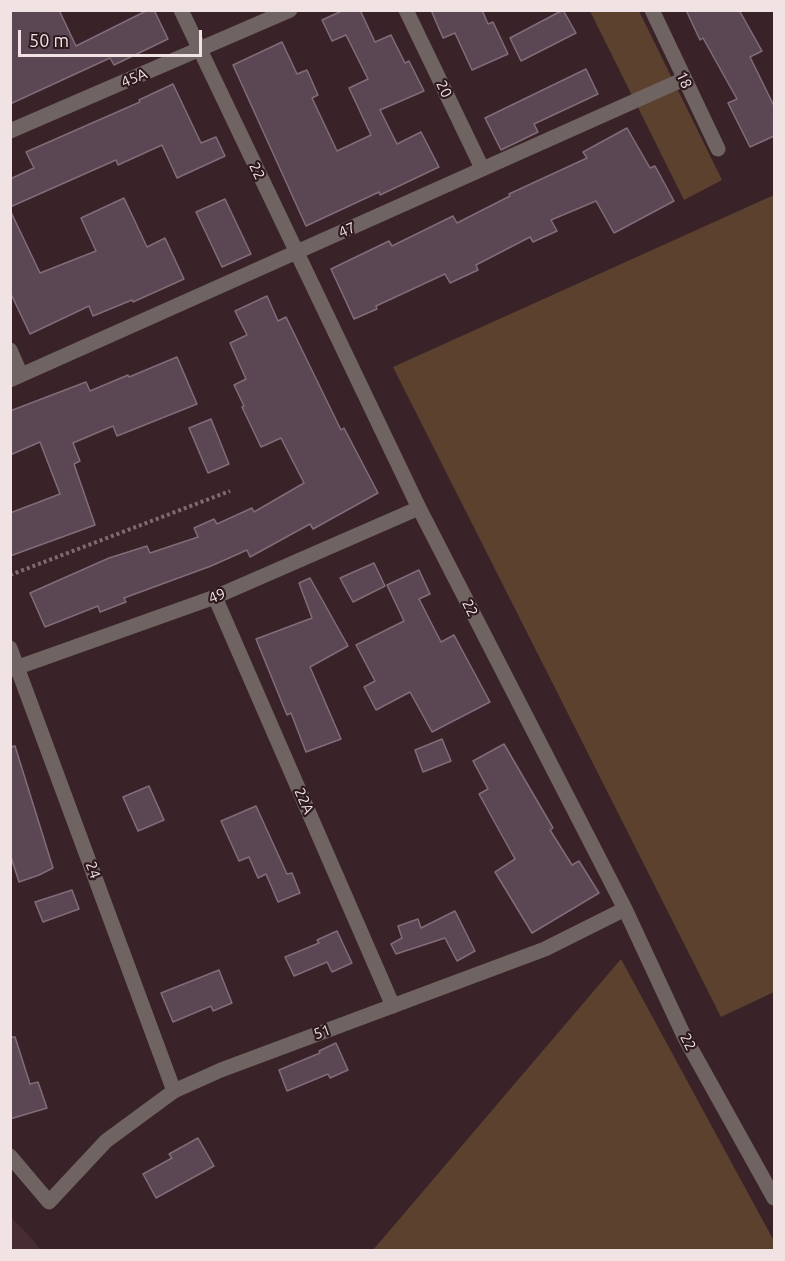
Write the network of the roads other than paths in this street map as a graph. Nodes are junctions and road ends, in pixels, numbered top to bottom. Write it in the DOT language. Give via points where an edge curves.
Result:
graph roads {
  1 [pos="181,10"];
  2 [pos="290,10"];
  3 [pos="406,10"];
  4 [pos="652,10"];
  5 [pos="199,50"];
  6 [pos="684,79"];
  7 [pos="10,131"];
  8 [pos="718,149"];
  9 [pos="482,168"];
  10 [pos="296,253"];
  11 [pos="10,350"];
  12 [pos="16,377"];
  13 [pos="419,508"];
  14 [pos="215,597"];
  15 [pos="10,648"];
  16 [pos="14,668"];
  17 [pos="625,909"];
  18 [pos="393,1006"];
  19 [pos="174,1091"];
  20 [pos="10,1156"];
  21 [pos="774,1198"];
  1 -- 5 [label="street, 22"];
  2 -- 5 [label="street, 45A"];
  3 -- 9 [label="street, 20"];
  4 -- 6 [label="street, 18"];
  5 -- 7 [label="street, 45A"];
  5 -- 10 [label="street, 22"];
  6 -- 8 [label="street, 18"];
  6 -- 9 [label="street, 47"];
  9 -- 10 [label="street, 47"];
  10 -- 12 [label="street, 47"];
  10 -- 13 [label="street, 22"];
  11 -- 12 [label="street"];
  13 -- 14 [label="street, 49"];
  13 -- 17 [label="street, 22"];
  14 -- 16 [label="street, 49"];
  14 -- 18 [label="street, 22A"];
  15 -- 16 [label="street, 24"];
  16 -- 19 [label="street, 24"];
  17 -- 18 [label="street, 51" via="545,949"];
  17 -- 21 [label="street, 22" via="686,1038"];
  18 -- 19 [label="street, 51"];
  19 -- 20 [label="street, 51" via="106,1141 49,1202"];
}
